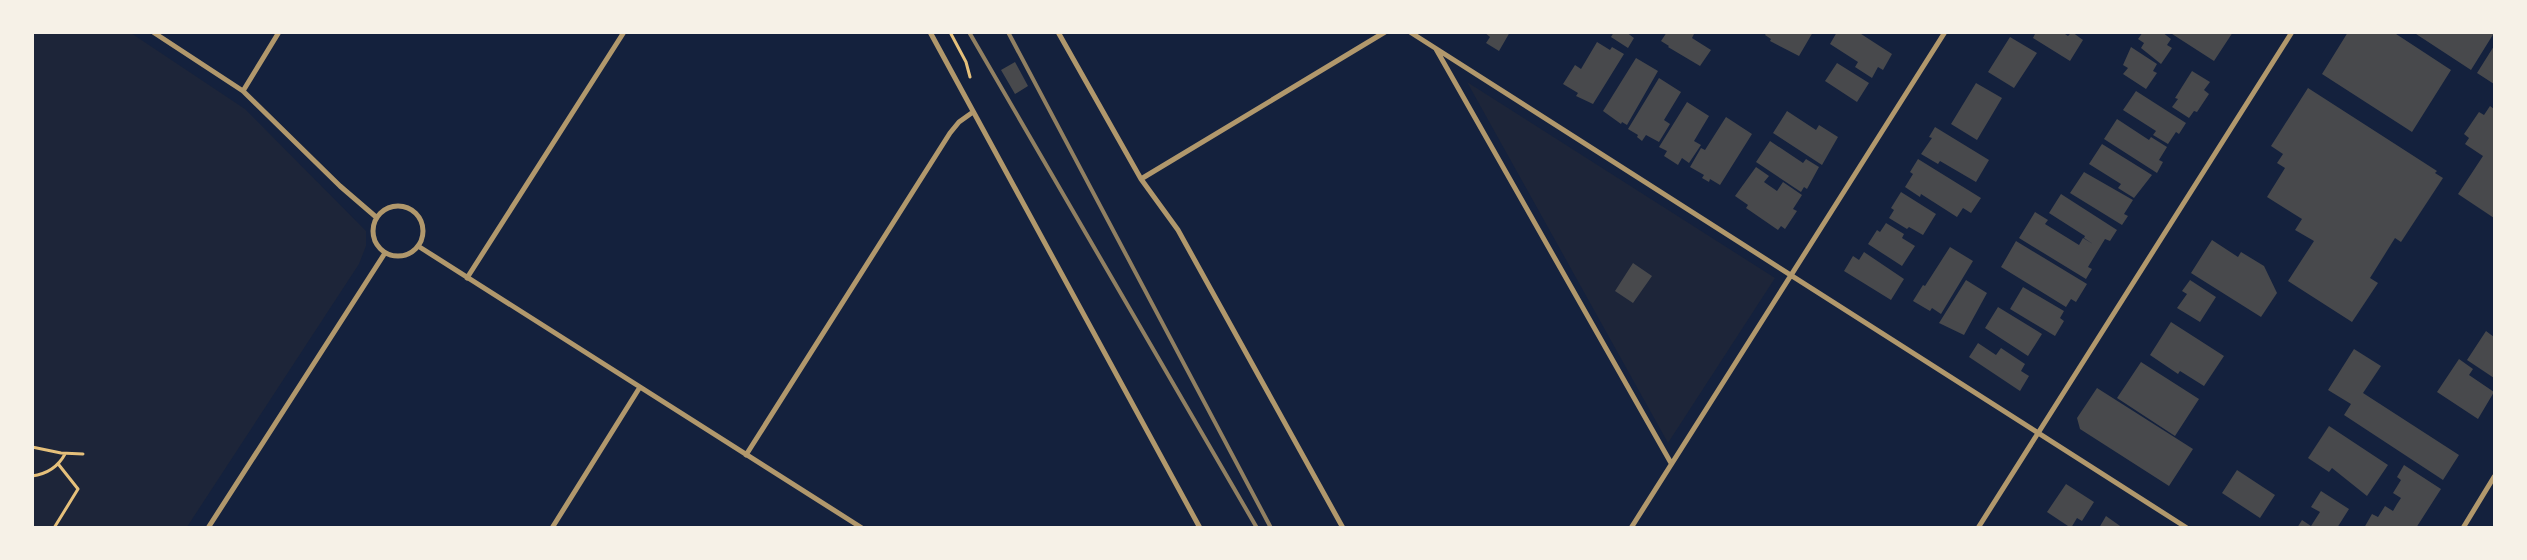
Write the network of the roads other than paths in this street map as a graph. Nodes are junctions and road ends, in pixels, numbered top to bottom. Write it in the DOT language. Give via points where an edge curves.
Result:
graph roads {
  1 [pos="153,32"];
  2 [pos="279,32"];
  3 [pos="624,32"];
  4 [pos="930,32"];
  5 [pos="1058,32"];
  6 [pos="1385,32"];
  7 [pos="1410,32"];
  8 [pos="1945,32"];
  9 [pos="2292,32"];
  10 [pos="1436,49"];
  11 [pos="242,91"];
  12 [pos="973,112"];
  13 [pos="1141,179"];
  14 [pos="376,217"];
  15 [pos="418,246"];
  16 [pos="385,253"];
  17 [pos="1791,275"];
  18 [pos="467,278"];
  19 [pos="640,387"];
  20 [pos="2038,433"];
  21 [pos="746,455"];
  22 [pos="1671,463"];
  23 [pos="2494,477"];
  24 [pos="208,528"];
  25 [pos="552,528"];
  26 [pos="862,528"];
  27 [pos="1200,528"];
  28 [pos="1343,528"];
  29 [pos="1630,528"];
  30 [pos="1978,528"];
  31 [pos="2187,528"];
  32 [pos="2463,528"];
  1 -- 11 [label="street"];
  2 -- 11 [label="street"];
  3 -- 18 [label="street"];
  4 -- 12 [label="street"];
  5 -- 13 [label="street"];
  6 -- 13 [label="street"];
  7 -- 10 [label="street"];
  8 -- 17 [label="street"];
  9 -- 20 [label="street"];
  10 -- 17 [label="street"];
  10 -- 22 [label="street"];
  11 -- 14 [label="street"];
  12 -- 21 [label="street" via="950,133"];
  12 -- 27 [label="street"];
  13 -- 28 [label="street" via="1178,230"];
  14 -- 15 [label="street" via="390,206 404,206 412,210 423,228"];
  14 -- 16 [label="street" via="373,237"];
  15 -- 16 [label="street" via="402,256"];
  15 -- 18 [label="street"];
  16 -- 24 [label="street"];
  17 -- 20 [label="street"];
  17 -- 22 [label="street"];
  18 -- 19 [label="street"];
  19 -- 21 [label="street"];
  19 -- 25 [label="street"];
  20 -- 30 [label="street"];
  20 -- 31 [label="street"];
  21 -- 26 [label="street"];
  22 -- 29 [label="street"];
  23 -- 32 [label="street"];
}
